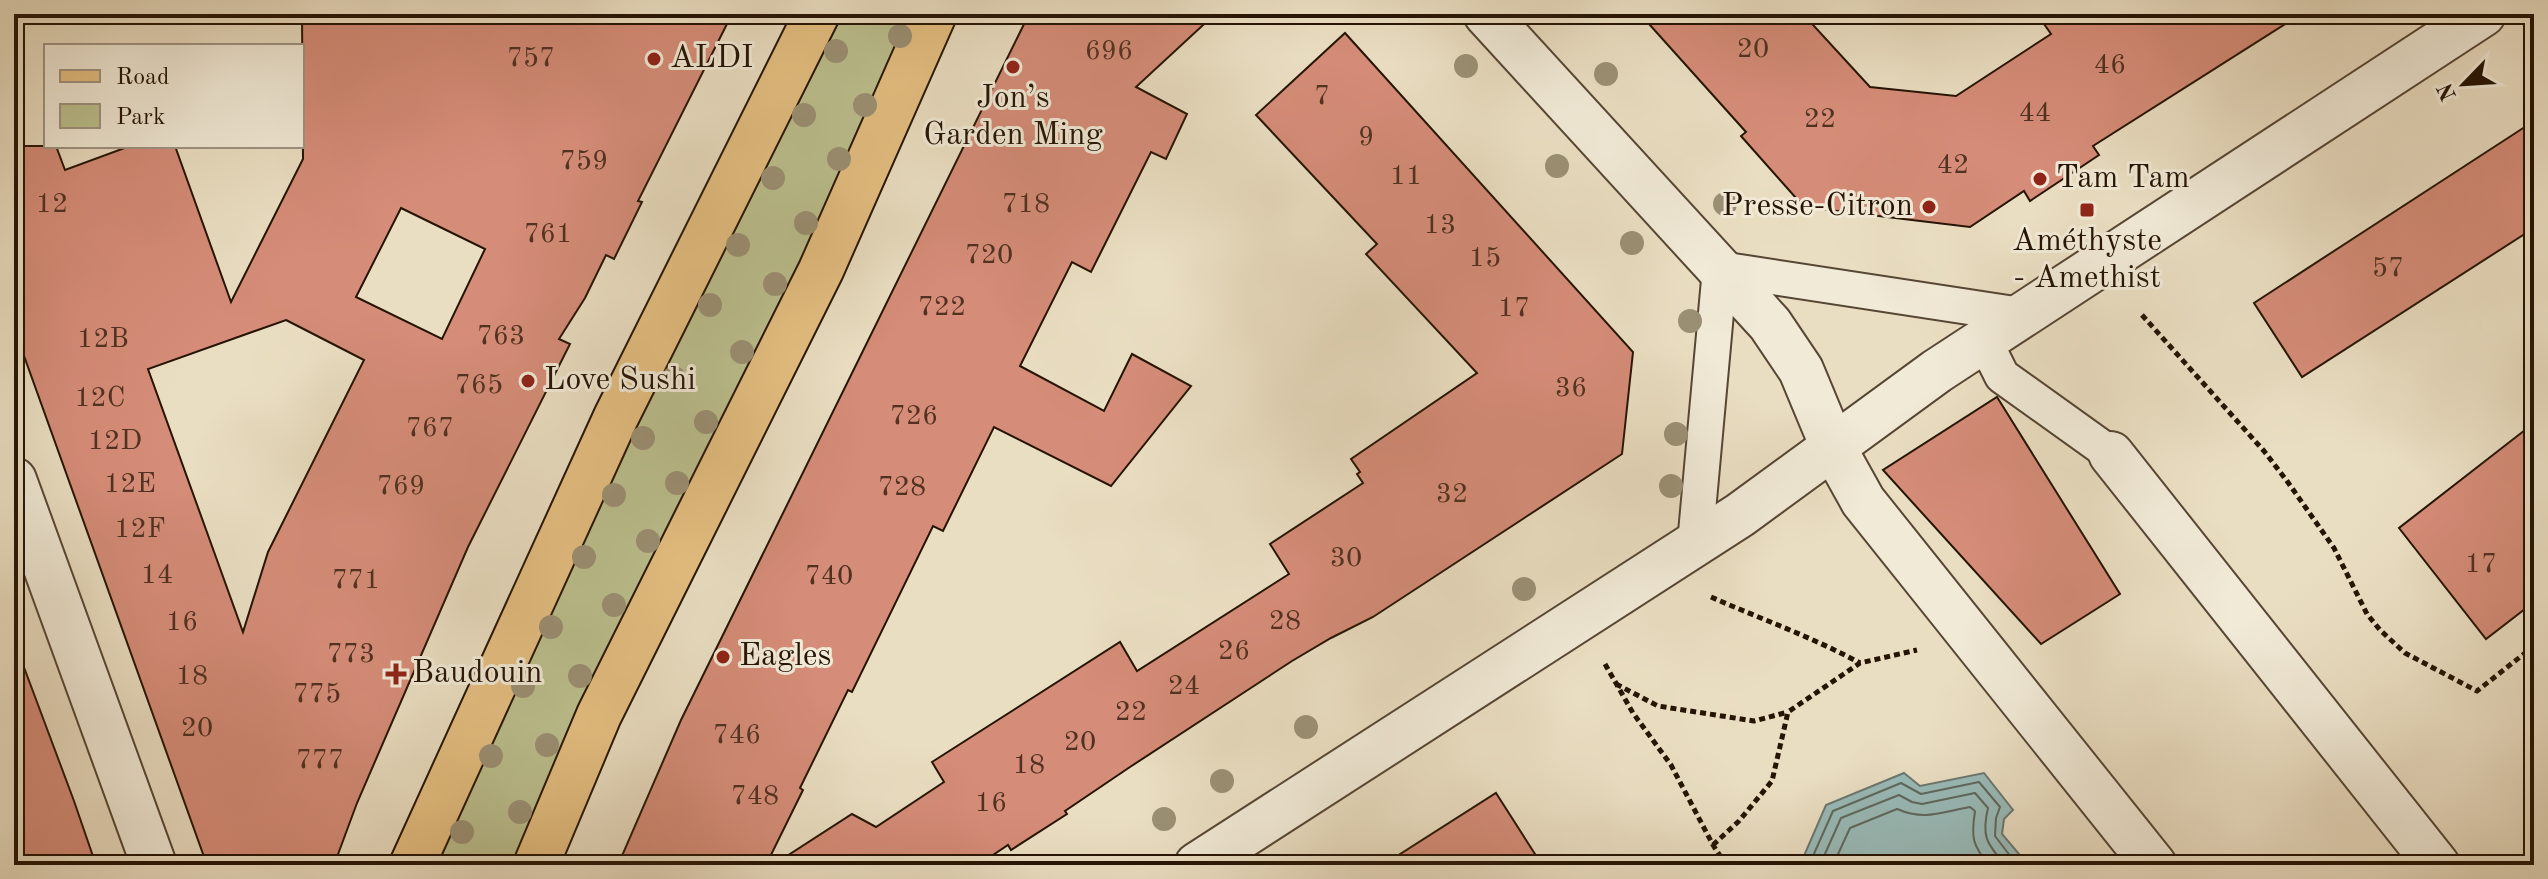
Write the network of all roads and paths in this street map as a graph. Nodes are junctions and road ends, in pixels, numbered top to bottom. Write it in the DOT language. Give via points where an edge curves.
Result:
graph roads {
  1 [pos="817,14"];
  2 [pos="934,14"];
  3 [pos="1486,14"];
  4 [pos="2483,14"];
  5 [pos="1720,269"];
  6 [pos="2021,315"];
  7 [pos="2142,315"];
  8 [pos="1984,340"];
  9 [pos="1833,447"];
  10 [pos="2111,454"];
  11 [pos="14,480"];
  12 [pos="1695,544"];
  13 [pos="1700,592"];
  14 [pos="1927,643"];
  15 [pos="2534,646"];
  16 [pos="1601,657"];
  17 [pos="1860,663"];
  18 [pos="1615,684"];
  19 [pos="1788,712"];
  20 [pos="1713,845"];
  21 [pos="154,865"];
  22 [pos="412,865"];
  23 [pos="536,865"];
  24 [pos="1197,865"];
  25 [pos="1726,865"];
  26 [pos="2154,865"];
  27 [pos="2437,865"];
  1 -- 22 [label="main road" via="616,417"];
  2 -- 23 [label="main road" via="821,270 599,715"];
  3 -- 5 [label="street"];
  4 -- 6 [label="street"];
  5 -- 6 [label="lane"];
  5 -- 9 [label="street" via="1787,347"];
  5 -- 12 [label="lane"];
  6 -- 8 [label="street"];
  7 -- 15 [label="path" via="2287,481 2334,548 2367,614 2392,644 2477,691"];
  8 -- 9 [label="street"];
  8 -- 10 [label="lane" via="2002,376"];
  9 -- 12 [label="street"];
  9 -- 26 [label="street" via="1863,501"];
  10 -- 27 [label="street"];
  11 -- 21 [label="street"];
  12 -- 24 [label="street"];
  13 -- 17 [label="path"];
  14 -- 17 [label="path"];
  16 -- 18 [label="path"];
  17 -- 19 [label="path"];
  18 -- 19 [label="path" via="1658,706 1754,721"];
  18 -- 20 [label="path" via="1671,765"];
  19 -- 20 [label="path" via="1772,781"];
  20 -- 25 [label="path"];
}
